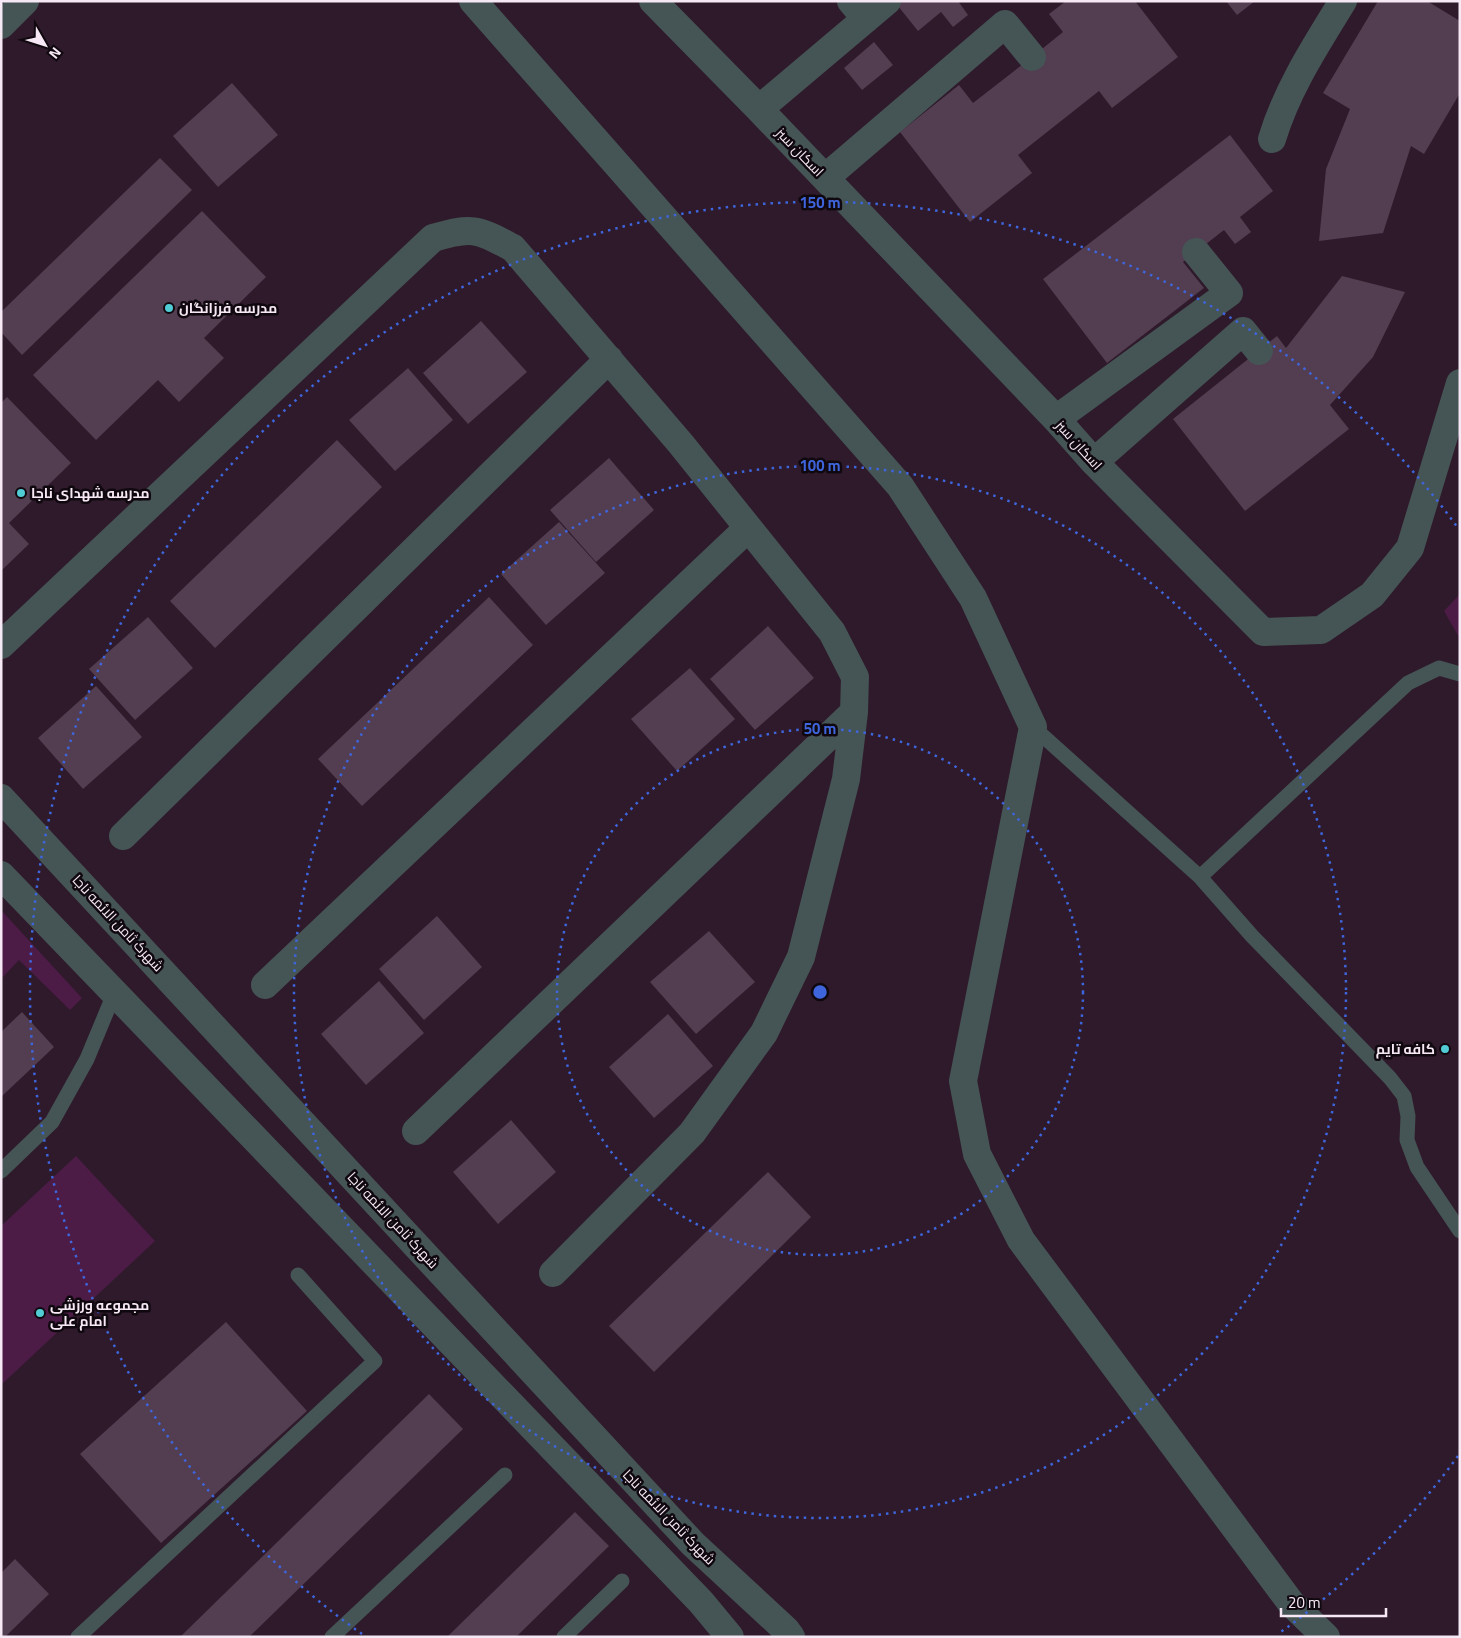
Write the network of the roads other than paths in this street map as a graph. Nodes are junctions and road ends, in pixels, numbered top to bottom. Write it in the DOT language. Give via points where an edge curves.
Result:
graph roads {
  1 [pos="25,1"];
  2 [pos="473,1"];
  3 [pos="653,1"];
  4 [pos="886,1"];
  5 [pos="1343,1"];
  6 [pos="858,10"];
  7 [pos="1,25"];
  8 [pos="1032,57"];
  9 [pos="760,109"];
  10 [pos="1272,139"];
  11 [pos="825,178"];
  12 [pos="1196,252"];
  13 [pos="1258,351"];
  14 [pos="609,359"];
  15 [pos="1460,383"];
  16 [pos="1056,420"];
  17 [pos="1094,462"];
  18 [pos="748,528"];
  19 [pos="1,645"];
  20 [pos="1460,674"];
  21 [pos="854,712"];
  22 [pos="1032,726"];
  23 [pos="1,798"];
  24 [pos="123,836"];
  25 [pos="1,875"];
  26 [pos="1200,877"];
  27 [pos="265,985"];
  28 [pos="114,994"];
  29 [pos="416,1131"];
  30 [pos="1,1171"];
  31 [pos="394,1221"];
  32 [pos="1460,1231"];
  33 [pos="361,1249"];
  34 [pos="553,1273"];
  35 [pos="298,1275"];
  36 [pos="505,1475"];
  37 [pos="707,1557"];
  38 [pos="622,1581"];
  39 [pos="683,1584"];
  40 [pos="78,1637"];
  41 [pos="332,1637"];
  42 [pos="564,1637"];
  43 [pos="730,1637"];
  44 [pos="791,1637"];
  45 [pos="1326,1637"];
  1 -- 7 [label="street"];
  2 -- 22 [label="street" via="900,486 973,598"];
  3 -- 9 [label="street, اسکان سبز"];
  4 -- 6 [label="street"];
  5 -- 10 [label="street" via="1281,110"];
  6 -- 9 [label="street"];
  8 -- 11 [label="street" via="1005,24"];
  9 -- 11 [label="street, اسکان سبز"];
  11 -- 16 [label="street, اسکان سبز"];
  12 -- 16 [label="street" via="1229,293"];
  13 -- 17 [label="street" via="1243,331"];
  14 -- 18 [label="street"];
  14 -- 19 [label="street" via="512,248 480,231 457,231 433,238"];
  14 -- 24 [label="street"];
  15 -- 17 [label="street, اسکان سبز" via="1410,548 1372,595 1321,630 1263,632"];
  16 -- 17 [label="street, اسکان سبز"];
  18 -- 21 [label="street" via="832,632 855,677"];
  18 -- 27 [label="street"];
  20 -- 26 [label="lane" via="1439,668 1408,683"];
  21 -- 29 [label="street"];
  21 -- 34 [label="street" via="846,780 801,957 764,1032 692,1133"];
  22 -- 26 [label="lane"];
  22 -- 45 [label="street" via="963,1081 977,1154 1021,1240 1291,1603"];
  23 -- 31 [label="street, شهرک ثامن الائمه ناجا"];
  25 -- 28 [label="street"];
  26 -- 32 [label="lane" via="1404,1096 1408,1116 1407,1140 1417,1167"];
  28 -- 30 [label="lane" via="87,1059 52,1122"];
  28 -- 33 [label="street"];
  31 -- 33 [label="street"];
  31 -- 37 [label="street, شهرک ثامن الائمه ناجا"];
  33 -- 39 [label="street"];
  35 -- 40 [label="lane" via="375,1361"];
  36 -- 41 [label="lane"];
  37 -- 39 [label="street"];
  37 -- 44 [label="street, شهرک ثامن الائمه ناجا"];
  38 -- 42 [label="lane"];
  39 -- 43 [label="street"];
}
